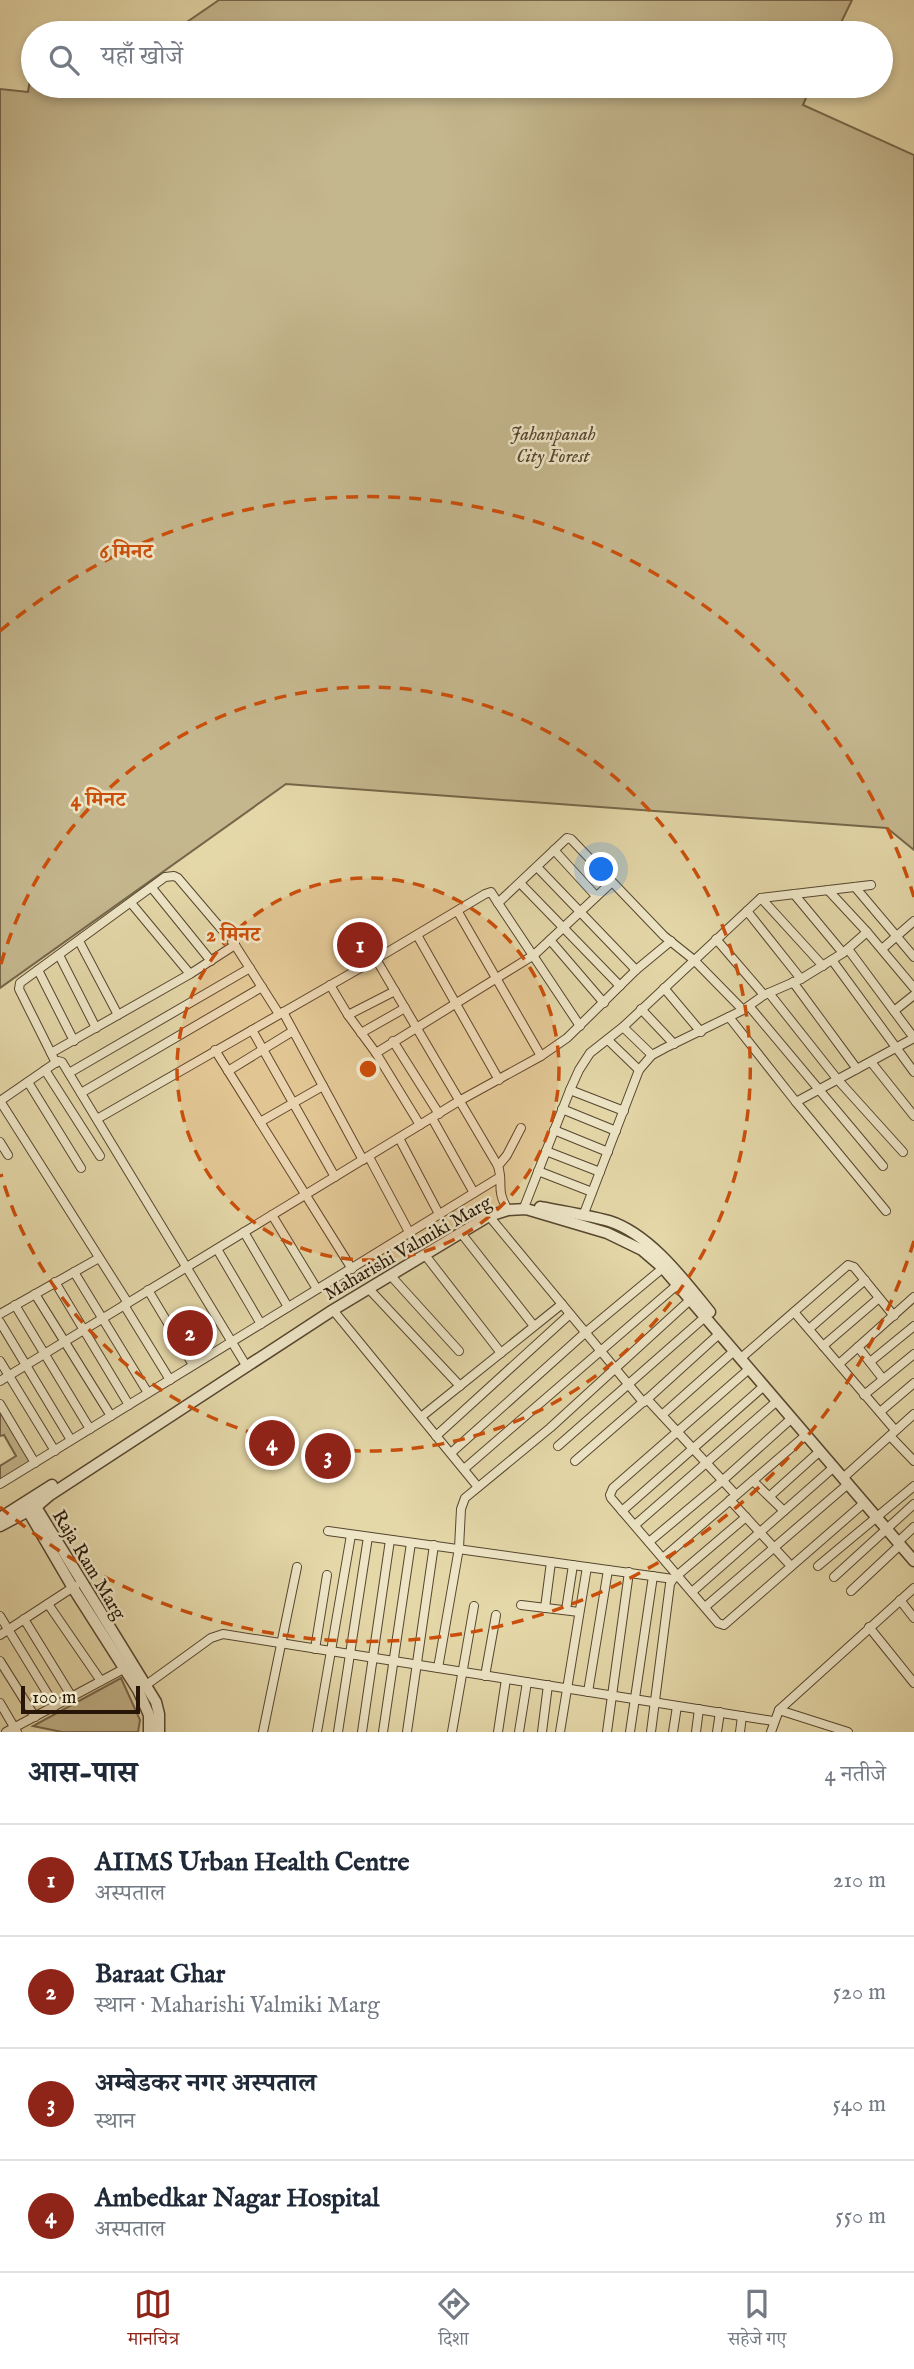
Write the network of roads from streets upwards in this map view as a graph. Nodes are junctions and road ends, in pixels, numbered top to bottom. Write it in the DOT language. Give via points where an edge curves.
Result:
graph roads {
  1 [pos="554,849"];
  2 [pos="537,867"];
  3 [pos="612,882"];
  4 [pos="520,883"];
  5 [pos="871,885"];
  6 [pos="855,887"];
  7 [pos="152,888"];
  8 [pos="828,890"];
  9 [pos="793,894"];
  10 [pos="596,896"];
  11 [pos="761,898"];
  12 [pos="498,902"];
  13 [pos="131,903"];
  14 [pos="747,911"];
  15 [pos="458,912"];
  16 [pos="579,912"];
  17 [pos="913,925"];
  18 [pos="564,927"];
  19 [pos="867,932"];
  20 [pos="417,935"];
  21 [pos="897,936"];
  22 [pos="716,939"];
  23 [pos="550,940"];
  24 [pos="79,941"];
  25 [pos="671,941"];
  26 [pos="235,945"];
  27 [pos="882,949"];
  28 [pos="846,951"];
  29 [pos="59,955"];
  30 [pos="534,955"];
  31 [pos="914,957"];
  32 [pos="376,959"];
  33 [pos="694,960"];
  34 [pos="832,960"];
  35 [pos="211,961"];
  36 [pos="823,965"];
  37 [pos="250,968"];
  38 [pos="38,970"];
  39 [pos="636,970"];
  40 [pos="190,974"];
  41 [pos="496,978"];
  42 [pos="797,981"];
  43 [pos="330,985"];
  44 [pos="620,986"];
  45 [pos="262,988"];
  46 [pos="664,988"];
  47 [pos="914,988"];
  48 [pos="395,991"];
  49 [pos="766,994"];
  50 [pos="914,995"];
  51 [pos="456,1003"];
  52 [pos="604,1003"];
  53 [pos="405,1008"];
  54 [pos="746,1008"];
  55 [pos="641,1009"];
  56 [pos="894,1011"];
  57 [pos="281,1013"];
  58 [pos="118,1015"];
  59 [pos="348,1015"];
  60 [pos="729,1017"];
  61 [pos="416,1027"];
  62 [pos="580,1027"];
  63 [pos="622,1027"];
  64 [pos="96,1028"];
  65 [pos="252,1030"];
  66 [pos="293,1031"];
  67 [pos="701,1032"];
  68 [pos="361,1033"];
  69 [pos="914,1038"];
  70 [pos="608,1040"];
  71 [pos="74,1041"];
  72 [pos="393,1041"];
  73 [pos="674,1044"];
  74 [pos="263,1049"];
  75 [pos="895,1049"];
  76 [pos="215,1050"];
  77 [pos="51,1053"];
  78 [pos="376,1053"];
  79 [pos="652,1055"];
  80 [pos="541,1056"];
  81 [pos="871,1062"];
  82 [pos="56,1063"];
  83 [pos="857,1069"];
  84 [pos="45,1070"];
  85 [pos="639,1070"];
  86 [pos="228,1071"];
  87 [pos="914,1072"];
  88 [pos="69,1073"];
  89 [pos="499,1080"];
  90 [pos="838,1080"];
  91 [pos="27,1082"];
  92 [pos="323,1086"];
  93 [pos="820,1089"];
  94 [pos="570,1090"];
  95 [pos="81,1093"];
  96 [pos="0,1101"];
  97 [pos="459,1101"];
  98 [pos="294,1102"];
  99 [pos="796,1102"];
  100 [pos="562,1109"];
  101 [pos="624,1111"];
  102 [pos="436,1116"];
  103 [pos="914,1116"];
  104 [pos="97,1119"];
  105 [pos="260,1122"];
  106 [pos="420,1125"];
  107 [pos="521,1128"];
  108 [pos="554,1130"];
  109 [pos="616,1131"];
  110 [pos="399,1138"];
  111 [pos="0,1142"];
  112 [pos="546,1151"];
  113 [pos="608,1152"];
  114 [pos="903,1152"];
  115 [pos="8,1155"];
  116 [pos="100,1156"];
  117 [pos="366,1158"];
  118 [pos="498,1166"];
  119 [pos="883,1166"];
  120 [pos="80,1168"];
  121 [pos="538,1171"];
  122 [pos="600,1172"];
  123 [pos="335,1177"];
  124 [pos="500,1177"];
  125 [pos="593,1192"];
  126 [pos="474,1193"];
  127 [pos="305,1195"];
  128 [pos="525,1205"];
  129 [pos="506,1207"];
  130 [pos="886,1211"];
  131 [pos="439,1214"];
  132 [pos="272,1215"];
  133 [pos="489,1216"];
  134 [pos="583,1216"];
  135 [pos="244,1232"];
  136 [pos="409,1232"];
  137 [pos="461,1233"];
  138 [pos="217,1249"];
  139 [pos="425,1255"];
  140 [pos="99,1258"];
  141 [pos="185,1268"];
  142 [pos="663,1268"];
  143 [pos="352,1269"];
  144 [pos="74,1272"];
  145 [pos="391,1276"];
  146 [pos="865,1280"];
  147 [pos="55,1282"];
  148 [pos="677,1285"];
  149 [pos="317,1289"];
  150 [pos="369,1289"];
  151 [pos="148,1290"];
  152 [pos="34,1294"];
  153 [pos="914,1297"];
  154 [pos="879,1298"];
  155 [pos="690,1300"];
  156 [pos="126,1304"];
  157 [pos="562,1304"];
  158 [pos="15,1305"];
  159 [pos="288,1307"];
  160 [pos="333,1310"];
  161 [pos="794,1312"];
  162 [pos="0,1314"];
  163 [pos="570,1314"];
  164 [pos="894,1315"];
  165 [pos="705,1317"];
  166 [pos="102,1318"];
  167 [pos="0,1322"];
  168 [pos="261,1324"];
  169 [pos="534,1326"];
  170 [pos="914,1326"];
  171 [pos="808,1329"];
  172 [pos="84,1330"];
  173 [pos="586,1332"];
  174 [pos="719,1334"];
  175 [pos="64,1341"];
  176 [pos="231,1342"];
  177 [pos="823,1346"];
  178 [pos="858,1348"];
  179 [pos="602,1350"];
  180 [pos="459,1351"];
  181 [pos="44,1353"];
  182 [pos="501,1353"];
  183 [pos="740,1354"];
  184 [pos="914,1354"];
  185 [pos="0,1361"];
  186 [pos="870,1362"];
  187 [pos="245,1364"];
  188 [pos="839,1364"];
  189 [pos="26,1365"];
  190 [pos="193,1365"];
  191 [pos="616,1368"];
  192 [pos="750,1369"];
  193 [pos="9,1376"];
  194 [pos="883,1379"];
  195 [pos="170,1380"];
  196 [pos="0,1381"];
  197 [pos="914,1383"];
  198 [pos="630,1385"];
  199 [pos="764,1386"];
  200 [pos="460,1387"];
  201 [pos="148,1393"];
  202 [pos="864,1395"];
  203 [pos="645,1401"];
  204 [pos="777,1401"];
  205 [pos="0,1404"];
  206 [pos="128,1405"];
  207 [pos="880,1412"];
  208 [pos="914,1414"];
  209 [pos="662,1415"];
  210 [pos="110,1416"];
  211 [pos="421,1417"];
  212 [pos="792,1418"];
  213 [pos="90,1429"];
  214 [pos="677,1432"];
  215 [pos="892,1433"];
  216 [pos="806,1435"];
  217 [pos="436,1436"];
  218 [pos="71,1440"];
  219 [pos="558,1446"];
  220 [pos="693,1449"];
  221 [pos="55,1451"];
  222 [pos="820,1451"];
  223 [pos="451,1453"];
  224 [pos="575,1461"];
  225 [pos="914,1461"];
  226 [pos="35,1462"];
  227 [pos="707,1464"];
  228 [pos="834,1468"];
  229 [pos="464,1469"];
  230 [pos="847,1479"];
  231 [pos="753,1480"];
  232 [pos="722,1481"];
  233 [pos="0,1484"];
  234 [pos="914,1486"];
  235 [pos="478,1487"];
  236 [pos="770,1496"];
  237 [pos="733,1498"];
  238 [pos="864,1503"];
  239 [pos="914,1504"];
  240 [pos="31,1506"];
  241 [pos="622,1511"];
  242 [pos="784,1511"];
  243 [pos="879,1515"];
  244 [pos="746,1517"];
  245 [pos="0,1518"];
  246 [pos="635,1525"];
  247 [pos="0,1526"];
  248 [pos="889,1526"];
  249 [pos="914,1527"];
  250 [pos="328,1531"];
  251 [pos="760,1532"];
  252 [pos="352,1535"];
  253 [pos="368,1537"];
  254 [pos="390,1540"];
  255 [pos="649,1542"];
  256 [pos="900,1542"];
  257 [pos="411,1543"];
  258 [pos="434,1545"];
  259 [pos="459,1548"];
  260 [pos="774,1548"];
  261 [pos="913,1553"];
  262 [pos="663,1558"];
  263 [pos="551,1562"];
  264 [pos="573,1565"];
  265 [pos="791,1566"];
  266 [pos="818,1566"];
  267 [pos="297,1567"];
  268 [pos="587,1567"];
  269 [pos="608,1570"];
  270 [pos="629,1572"];
  271 [pos="327,1575"];
  272 [pos="653,1576"];
  273 [pos="675,1577"];
  274 [pos="834,1577"];
  275 [pos="76,1585"];
  276 [pos="914,1588"];
  277 [pos="851,1591"];
  278 [pos="692,1592"];
  279 [pos="900,1600"];
  280 [pos="48,1604"];
  281 [pos="521,1605"];
  282 [pos="474,1606"];
  283 [pos="705,1607"];
  284 [pos="544,1608"];
  285 [pos="566,1611"];
  286 [pos="579,1612"];
  287 [pos="495,1615"];
  288 [pos="0,1616"];
  289 [pos="914,1618"];
  290 [pos="24,1619"];
  291 [pos="869,1627"];
  292 [pos="9,1630"];
  293 [pos="0,1635"];
  294 [pos="279,1644"];
  295 [pos="315,1649"];
  296 [pos="331,1652"];
  297 [pos="352,1655"];
  298 [pos="373,1658"];
  299 [pos="0,1661"];
  300 [pos="395,1662"];
  301 [pos="418,1665"];
  302 [pos="127,1667"];
  303 [pos="438,1668"];
  304 [pos="461,1672"];
  305 [pos="485,1676"];
  306 [pos="506,1679"];
  307 [pos="101,1681"];
  308 [pos="527,1682"];
  309 [pos="914,1683"];
  310 [pos="548,1685"];
  311 [pos="142,1688"];
  312 [pos="566,1688"];
  313 [pos="588,1692"];
  314 [pos="612,1695"];
  315 [pos="72,1697"];
  316 [pos="635,1699"];
  317 [pos="654,1702"];
  318 [pos="0,1703"];
  319 [pos="55,1706"];
  320 [pos="677,1706"];
  321 [pos="699,1709"];
  322 [pos="779,1710"];
  323 [pos="720,1712"];
  324 [pos="742,1716"];
  325 [pos="35,1717"];
  326 [pos="773,1721"];
  327 [pos="16,1729"];
  328 [pos="6,1732"];
  329 [pos="149,1732"];
  330 [pos="159,1732"];
  331 [pos="264,1732"];
  332 [pos="317,1732"];
  333 [pos="338,1732"];
  334 [pos="362,1732"];
  335 [pos="383,1732"];
  336 [pos="407,1732"];
  337 [pos="452,1732"];
  338 [pos="498,1732"];
  339 [pos="519,1732"];
  340 [pos="542,1732"];
  341 [pos="559,1732"];
  342 [pos="607,1732"];
  343 [pos="630,1732"];
  344 [pos="651,1732"];
  345 [pos="673,1732"];
  346 [pos="696,1732"];
  347 [pos="717,1732"];
  348 [pos="740,1732"];
  349 [pos="771,1732"];
  350 [pos="848,1732"];
  1 -- 2 [label="street"];
  1 -- 3 [label="street" via="570,838"];
  1 -- 10 [label="street"];
  2 -- 4 [label="street"];
  2 -- 16 [label="street"];
  3 -- 10 [label="street"];
  3 -- 25 [label="street"];
  4 -- 12 [label="street"];
  4 -- 18 [label="street"];
  5 -- 6 [label="street"];
  6 -- 8 [label="street"];
  6 -- 21 [label="street"];
  7 -- 13 [label="street"];
  7 -- 26 [label="street" via="166,877 178,878"];
  7 -- 35 [label="street"];
  8 -- 9 [label="street"];
  8 -- 19 [label="street"];
  9 -- 11 [label="street"];
  9 -- 28 [label="street"];
  10 -- 16 [label="street"];
  11 -- 14 [label="street"];
  11 -- 36 [label="street"];
  12 -- 15 [label="street" via="488,892"];
  12 -- 30 [label="street"];
  13 -- 24 [label="street"];
  13 -- 40 [label="street"];
  14 -- 22 [label="street"];
  14 -- 42 [label="street"];
  15 -- 20 [label="street"];
  15 -- 41 [label="street"];
  16 -- 18 [label="street"];
  16 -- 39 [label="street"];
  17 -- 21 [label="street"];
  18 -- 23 [label="street"];
  18 -- 44 [label="street"];
  19 -- 27 [label="street"];
  19 -- 28 [label="street"];
  20 -- 32 [label="street"];
  20 -- 51 [label="street"];
  21 -- 27 [label="street"];
  21 -- 31 [label="street"];
  22 -- 33 [label="street"];
  22 -- 49 [label="street"];
  23 -- 30 [label="street"];
  23 -- 52 [label="street"];
  24 -- 29 [label="street"];
  24 -- 58 [label="street"];
  25 -- 33 [label="street"];
  25 -- 39 [label="street"];
  26 -- 35 [label="street"];
  26 -- 37 [label="street"];
  27 -- 47 [label="street"];
  28 -- 34 [label="street"];
  28 -- 56 [label="street"];
  29 -- 38 [label="street"];
  29 -- 64 [label="street"];
  30 -- 41 [label="street"];
  30 -- 62 [label="street"];
  32 -- 43 [label="street"];
  32 -- 48 [label="street"];
  33 -- 46 [label="street"];
  33 -- 54 [label="street"];
  34 -- 36 [label="street"];
  34 -- 75 [label="street"];
  35 -- 40 [label="street"];
  36 -- 42 [label="street"];
  37 -- 45 [label="street"];
  37 -- 88 [label="street"];
  38 -- 71 [label="street"];
  38 -- 77 [label="street" via="19,989"];
  39 -- 44 [label="street"];
  40 -- 58 [label="street"];
  41 -- 51 [label="street"];
  41 -- 80 [label="street"];
  42 -- 49 [label="street"];
  42 -- 83 [label="street"];
  43 -- 57 [label="street"];
  43 -- 59 [label="street"];
  44 -- 52 [label="street"];
  45 -- 57 [label="street"];
  45 -- 95 [label="street"];
  46 -- 55 [label="street"];
  46 -- 67 [label="street"];
  48 -- 53 [label="street"];
  48 -- 59 [label="street"];
  49 -- 54 [label="street"];
  49 -- 90 [label="street"];
  50 -- 56 [label="street"];
  51 -- 61 [label="street"];
  51 -- 89 [label="street"];
  52 -- 62 [label="street"];
  53 -- 61 [label="street"];
  53 -- 68 [label="street"];
  54 -- 60 [label="street"];
  54 -- 93 [label="street"];
  55 -- 63 [label="street"];
  55 -- 73 [label="street"];
  56 -- 69 [label="street"];
  57 -- 65 [label="street"];
  57 -- 66 [label="street"];
  58 -- 64 [label="street"];
  59 -- 68 [label="street"];
  60 -- 67 [label="street"];
  60 -- 99 [label="street"];
  61 -- 72 [label="street"];
  61 -- 97 [label="street"];
  62 -- 80 [label="street"];
  63 -- 70 [label="street"];
  63 -- 79 [label="street"];
  64 -- 71 [label="street"];
  65 -- 74 [label="street"];
  65 -- 76 [label="street"];
  66 -- 74 [label="street"];
  66 -- 92 [label="street"];
  67 -- 73 [label="street"];
  68 -- 78 [label="street"];
  69 -- 75 [label="street"];
  70 -- 85 [label="street"];
  70 -- 94 [label="street" via="582,1063"];
  71 -- 77 [label="street"];
  72 -- 78 [label="street"];
  72 -- 102 [label="street"];
  73 -- 79 [label="street"];
  74 -- 86 [label="street"];
  74 -- 98 [label="street"];
  75 -- 81 [label="street"];
  75 -- 87 [label="street"];
  76 -- 86 [label="street"];
  76 -- 104 [label="street"];
  77 -- 82 [label="street"];
  78 -- 106 [label="street"];
  79 -- 85 [label="street"];
  80 -- 89 [label="street"];
  81 -- 83 [label="street"];
  81 -- 103 [label="street"];
  82 -- 84 [label="street"];
  82 -- 88 [label="street" via="61,1061"];
  83 -- 90 [label="street"];
  84 -- 91 [label="street"];
  84 -- 116 [label="street"];
  85 -- 101 [label="street"];
  86 -- 105 [label="street"];
  88 -- 95 [label="street"];
  89 -- 97 [label="street"];
  90 -- 93 [label="street"];
  90 -- 114 [label="street"];
  91 -- 96 [label="street"];
  91 -- 120 [label="street"];
  92 -- 98 [label="street"];
  92 -- 117 [label="street"];
  93 -- 99 [label="street"];
  93 -- 119 [label="street"];
  94 -- 100 [label="street"];
  94 -- 101 [label="street"];
  95 -- 104 [label="street"];
  96 -- 140 [label="street"];
  97 -- 102 [label="street"];
  97 -- 118 [label="street"];
  98 -- 105 [label="street"];
  98 -- 123 [label="street"];
  99 -- 130 [label="street"];
  100 -- 108 [label="street"];
  100 -- 109 [label="street"];
  101 -- 109 [label="street"];
  102 -- 106 [label="street"];
  102 -- 126 [label="street"];
  104 -- 141 [label="street"];
  105 -- 127 [label="street"];
  106 -- 110 [label="street"];
  107 -- 118 [label="street"];
  108 -- 112 [label="street"];
  108 -- 113 [label="street"];
  109 -- 113 [label="street"];
  110 -- 117 [label="street"];
  110 -- 131 [label="street"];
  111 -- 115 [label="street"];
  112 -- 121 [label="street"];
  112 -- 122 [label="street"];
  113 -- 122 [label="street"];
  117 -- 123 [label="street"];
  117 -- 136 [label="street"];
  118 -- 124 [label="street"];
  121 -- 125 [label="street"];
  121 -- 128 [label="street"];
  122 -- 125 [label="street"];
  123 -- 127 [label="street"];
  124 -- 126 [label="street"];
  124 -- 129 [label="street" via="499,1194"];
  125 -- 134 [label="street"];
  126 -- 131 [label="street"];
  127 -- 132 [label="street"];
  127 -- 143 [label="street"];
  128 -- 129 [label="street, Maharishi Valmiki Marg"];
  128 -- 134 [label="street, Maharishi Valmiki Marg"];
  129 -- 133 [label="street, Maharishi Valmiki Marg"];
  129 -- 142 [label="street, Maharishi Valmiki Marg" via="607,1233 642,1250"];
  129 -- 187 [label="street, Maharishi Valmiki Marg" via="488,1210 441,1238"];
  131 -- 136 [label="street"];
  132 -- 135 [label="street"];
  132 -- 149 [label="street"];
  133 -- 137 [label="street, Maharishi Valmiki Marg"];
  133 -- 157 [label="street"];
  134 -- 183 [label="street, Maharishi Valmiki Marg" via="632,1232 661,1256"];
  135 -- 138 [label="street"];
  135 -- 159 [label="street"];
  136 -- 143 [label="street"];
  137 -- 139 [label="street, Maharishi Valmiki Marg"];
  137 -- 169 [label="street"];
  138 -- 141 [label="street"];
  138 -- 168 [label="street"];
  139 -- 145 [label="street, Maharishi Valmiki Marg"];
  139 -- 182 [label="street"];
  140 -- 144 [label="street"];
  140 -- 156 [label="street"];
  141 -- 151 [label="street"];
  141 -- 176 [label="street"];
  142 -- 148 [label="street, Maharishi Valmiki Marg"];
  142 -- 173 [label="street"];
  143 -- 149 [label="street"];
  144 -- 147 [label="street"];
  144 -- 166 [label="street"];
  145 -- 150 [label="street, Maharishi Valmiki Marg"];
  145 -- 180 [label="street"];
  146 -- 154 [label="street"];
  146 -- 161 [label="street" via="848,1265"];
  146 -- 171 [label="street"];
  147 -- 152 [label="street"];
  147 -- 172 [label="street"];
  148 -- 155 [label="street, Maharishi Valmiki Marg"];
  148 -- 179 [label="street"];
  149 -- 159 [label="street"];
  150 -- 160 [label="street, Maharishi Valmiki Marg"];
  150 -- 200 [label="street"];
  151 -- 156 [label="street"];
  151 -- 190 [label="street"];
  152 -- 158 [label="street"];
  152 -- 175 [label="street"];
  153 -- 164 [label="street"];
  154 -- 164 [label="street"];
  154 -- 177 [label="street"];
  155 -- 165 [label="street, Maharishi Valmiki Marg"];
  155 -- 191 [label="street"];
  156 -- 166 [label="street"];
  156 -- 195 [label="street"];
  157 -- 163 [label="street"];
  157 -- 169 [label="street"];
  158 -- 162 [label="street"];
  158 -- 181 [label="street"];
  159 -- 168 [label="street"];
  160 -- 187 [label="street, Maharishi Valmiki Marg"];
  160 -- 211 [label="street"];
  161 -- 171 [label="street"];
  161 -- 183 [label="street"];
  163 -- 173 [label="street"];
  163 -- 217 [label="street"];
  164 -- 178 [label="street"];
  165 -- 174 [label="street, Maharishi Valmiki Marg"];
  165 -- 198 [label="street"];
  166 -- 172 [label="street"];
  166 -- 201 [label="street"];
  167 -- 189 [label="street"];
  168 -- 176 [label="street"];
  169 -- 182 [label="street"];
  170 -- 186 [label="street"];
  171 -- 177 [label="street"];
  172 -- 175 [label="street"];
  172 -- 206 [label="street"];
  173 -- 179 [label="street"];
  173 -- 223 [label="street"];
  174 -- 183 [label="street, Maharishi Valmiki Marg"];
  174 -- 203 [label="street"];
  175 -- 181 [label="street"];
  175 -- 210 [label="street"];
  176 -- 187 [label="street"];
  176 -- 190 [label="street"];
  177 -- 188 [label="street"];
  178 -- 186 [label="street"];
  178 -- 188 [label="street"];
  179 -- 191 [label="street"];
  179 -- 229 [label="street"];
  181 -- 189 [label="street"];
  181 -- 213 [label="street"];
  182 -- 200 [label="street"];
  183 -- 192 [label="street, Maharishi Valmiki Marg"];
  183 -- 209 [label="street"];
  183 -- 230 [label="street, Maharishi Valmiki Marg"];
  184 -- 194 [label="street"];
  185 -- 193 [label="street"];
  186 -- 194 [label="street"];
  187 -- 240 [label="street, Maharishi Valmiki Marg"];
  188 -- 202 [label="street"];
  189 -- 193 [label="street"];
  189 -- 218 [label="street"];
  190 -- 195 [label="street"];
  191 -- 198 [label="street"];
  191 -- 235 [label="street"];
  192 -- 199 [label="street, Maharishi Valmiki Marg"];
  192 -- 214 [label="street"];
  193 -- 196 [label="street"];
  193 -- 221 [label="street"];
  194 -- 202 [label="street"];
  195 -- 201 [label="street"];
  197 -- 207 [label="street"];
  198 -- 203 [label="street"];
  198 -- 219 [label="street"];
  199 -- 204 [label="street, Maharishi Valmiki Marg"];
  199 -- 220 [label="street"];
  200 -- 211 [label="street"];
  201 -- 206 [label="street"];
  202 -- 207 [label="street"];
  203 -- 209 [label="street"];
  203 -- 224 [label="street"];
  204 -- 212 [label="street, Maharishi Valmiki Marg"];
  204 -- 227 [label="street"];
  205 -- 226 [label="street"];
  206 -- 210 [label="street"];
  207 -- 215 [label="street"];
  208 -- 215 [label="street"];
  209 -- 214 [label="street"];
  210 -- 213 [label="street"];
  211 -- 217 [label="street"];
  212 -- 216 [label="street, Maharishi Valmiki Marg"];
  212 -- 232 [label="street"];
  213 -- 218 [label="street"];
  214 -- 220 [label="street"];
  214 -- 241 [label="street" via="610,1491"];
  215 -- 225 [label="street"];
  215 -- 230 [label="street"];
  216 -- 222 [label="street, Maharishi Valmiki Marg"];
  216 -- 231 [label="street"];
  217 -- 223 [label="street"];
  218 -- 221 [label="street"];
  220 -- 227 [label="street"];
  220 -- 241 [label="street"];
  221 -- 226 [label="street"];
  222 -- 228 [label="street, Maharishi Valmiki Marg"];
  222 -- 236 [label="street"];
  223 -- 229 [label="street"];
  226 -- 233 [label="street"];
  227 -- 232 [label="street"];
  227 -- 246 [label="street"];
  228 -- 230 [label="street, Maharishi Valmiki Marg"];
  228 -- 242 [label="street"];
  229 -- 235 [label="street"];
  230 -- 238 [label="street, Maharishi Valmiki Marg"];
  230 -- 243 [label="street, Maharishi Valmiki Marg"];
  230 -- 260 [label="street"];
  231 -- 236 [label="street"];
  231 -- 237 [label="street"];
  232 -- 237 [label="street"];
  232 -- 255 [label="street"];
  234 -- 243 [label="street"];
  235 -- 259 [label="street" via="462,1503"];
  236 -- 242 [label="street"];
  237 -- 244 [label="street"];
  237 -- 262 [label="street"];
  238 -- 243 [label="street, Maharishi Valmiki Marg"];
  238 -- 265 [label="street"];
  239 -- 248 [label="street"];
  240 -- 245 [label="street, Maharishi Valmiki Marg"];
  240 -- 247 [label="street, Maharishi Valmiki Marg"];
  240 -- 275 [label="street, Raja Ram Marg"];
  241 -- 246 [label="street"];
  242 -- 251 [label="street"];
  243 -- 248 [label="street, Maharishi Valmiki Marg"];
  243 -- 266 [label="street"];
  244 -- 251 [label="street"];
  244 -- 273 [label="street"];
  246 -- 255 [label="street"];
  248 -- 256 [label="street, Maharishi Valmiki Marg"];
  248 -- 274 [label="street"];
  249 -- 256 [label="street"];
  250 -- 252 [label="street"];
  251 -- 260 [label="street"];
  251 -- 278 [label="street"];
  252 -- 253 [label="street"];
  252 -- 296 [label="street"];
  253 -- 254 [label="street"];
  253 -- 297 [label="street"];
  254 -- 257 [label="street"];
  254 -- 298 [label="street"];
  255 -- 262 [label="street"];
  256 -- 261 [label="street, Maharishi Valmiki Marg"];
  256 -- 277 [label="street"];
  257 -- 258 [label="street"];
  257 -- 300 [label="street"];
  258 -- 259 [label="street"];
  258 -- 301 [label="street"];
  259 -- 263 [label="street"];
  259 -- 303 [label="street"];
  260 -- 265 [label="street"];
  260 -- 283 [label="street"];
  262 -- 273 [label="street"];
  263 -- 264 [label="street"];
  263 -- 284 [label="street"];
  264 -- 268 [label="street"];
  264 -- 285 [label="street"];
  265 -- 283 [label="street" via="724,1625"];
  267 -- 294 [label="street"];
  268 -- 269 [label="street"];
  268 -- 286 [label="street"];
  269 -- 270 [label="street"];
  269 -- 313 [label="street"];
  270 -- 272 [label="street"];
  270 -- 314 [label="street"];
  271 -- 295 [label="street"];
  272 -- 273 [label="street"];
  272 -- 316 [label="street"];
  273 -- 278 [label="street"];
  273 -- 317 [label="street" via="669,1588"];
  275 -- 280 [label="street"];
  275 -- 302 [label="street, Raja Ram Marg"];
  276 -- 279 [label="street"];
  278 -- 283 [label="street"];
  279 -- 289 [label="street"];
  279 -- 291 [label="street"];
  280 -- 290 [label="street"];
  280 -- 307 [label="street"];
  281 -- 284 [label="street"];
  282 -- 304 [label="street"];
  284 -- 285 [label="street"];
  285 -- 286 [label="street"];
  286 -- 312 [label="street"];
  287 -- 305 [label="street"];
  288 -- 292 [label="street"];
  290 -- 292 [label="street"];
  290 -- 315 [label="street"];
  291 -- 309 [label="street"];
  291 -- 322 [label="street"];
  292 -- 293 [label="street"];
  292 -- 319 [label="street"];
  294 -- 295 [label="street"];
  294 -- 311 [label="street" via="229,1634 211,1638"];
  294 -- 331 [label="street"];
  295 -- 296 [label="street"];
  296 -- 297 [label="street"];
  296 -- 332 [label="street"];
  297 -- 298 [label="street"];
  297 -- 333 [label="street"];
  298 -- 300 [label="street"];
  298 -- 334 [label="street"];
  299 -- 325 [label="street"];
  300 -- 301 [label="street"];
  300 -- 335 [label="street"];
  301 -- 303 [label="street"];
  301 -- 336 [label="street"];
  302 -- 307 [label="street"];
  302 -- 311 [label="street, Raja Ram Marg"];
  303 -- 304 [label="street"];
  304 -- 305 [label="street"];
  304 -- 337 [label="street"];
  305 -- 306 [label="street"];
  306 -- 308 [label="street"];
  306 -- 338 [label="street"];
  307 -- 315 [label="street"];
  308 -- 310 [label="street"];
  308 -- 339 [label="street"];
  310 -- 312 [label="street"];
  310 -- 340 [label="street"];
  311 -- 329 [label="street, Raja Ram Marg"];
  311 -- 330 [label="street, Raja Ram Marg" via="159,1714"];
  312 -- 313 [label="street"];
  312 -- 341 [label="street"];
  313 -- 314 [label="street"];
  314 -- 316 [label="street"];
  314 -- 342 [label="street"];
  315 -- 319 [label="street"];
  316 -- 317 [label="street"];
  316 -- 343 [label="street"];
  317 -- 320 [label="street"];
  317 -- 344 [label="street"];
  318 -- 327 [label="street"];
  319 -- 325 [label="street"];
  320 -- 321 [label="street"];
  320 -- 345 [label="street"];
  321 -- 323 [label="street"];
  321 -- 346 [label="street"];
  322 -- 326 [label="street"];
  322 -- 350 [label="street"];
  323 -- 324 [label="street"];
  323 -- 347 [label="street"];
  324 -- 326 [label="street"];
  324 -- 348 [label="street"];
  325 -- 327 [label="street"];
  326 -- 349 [label="street"];
  327 -- 328 [label="street"];
}
